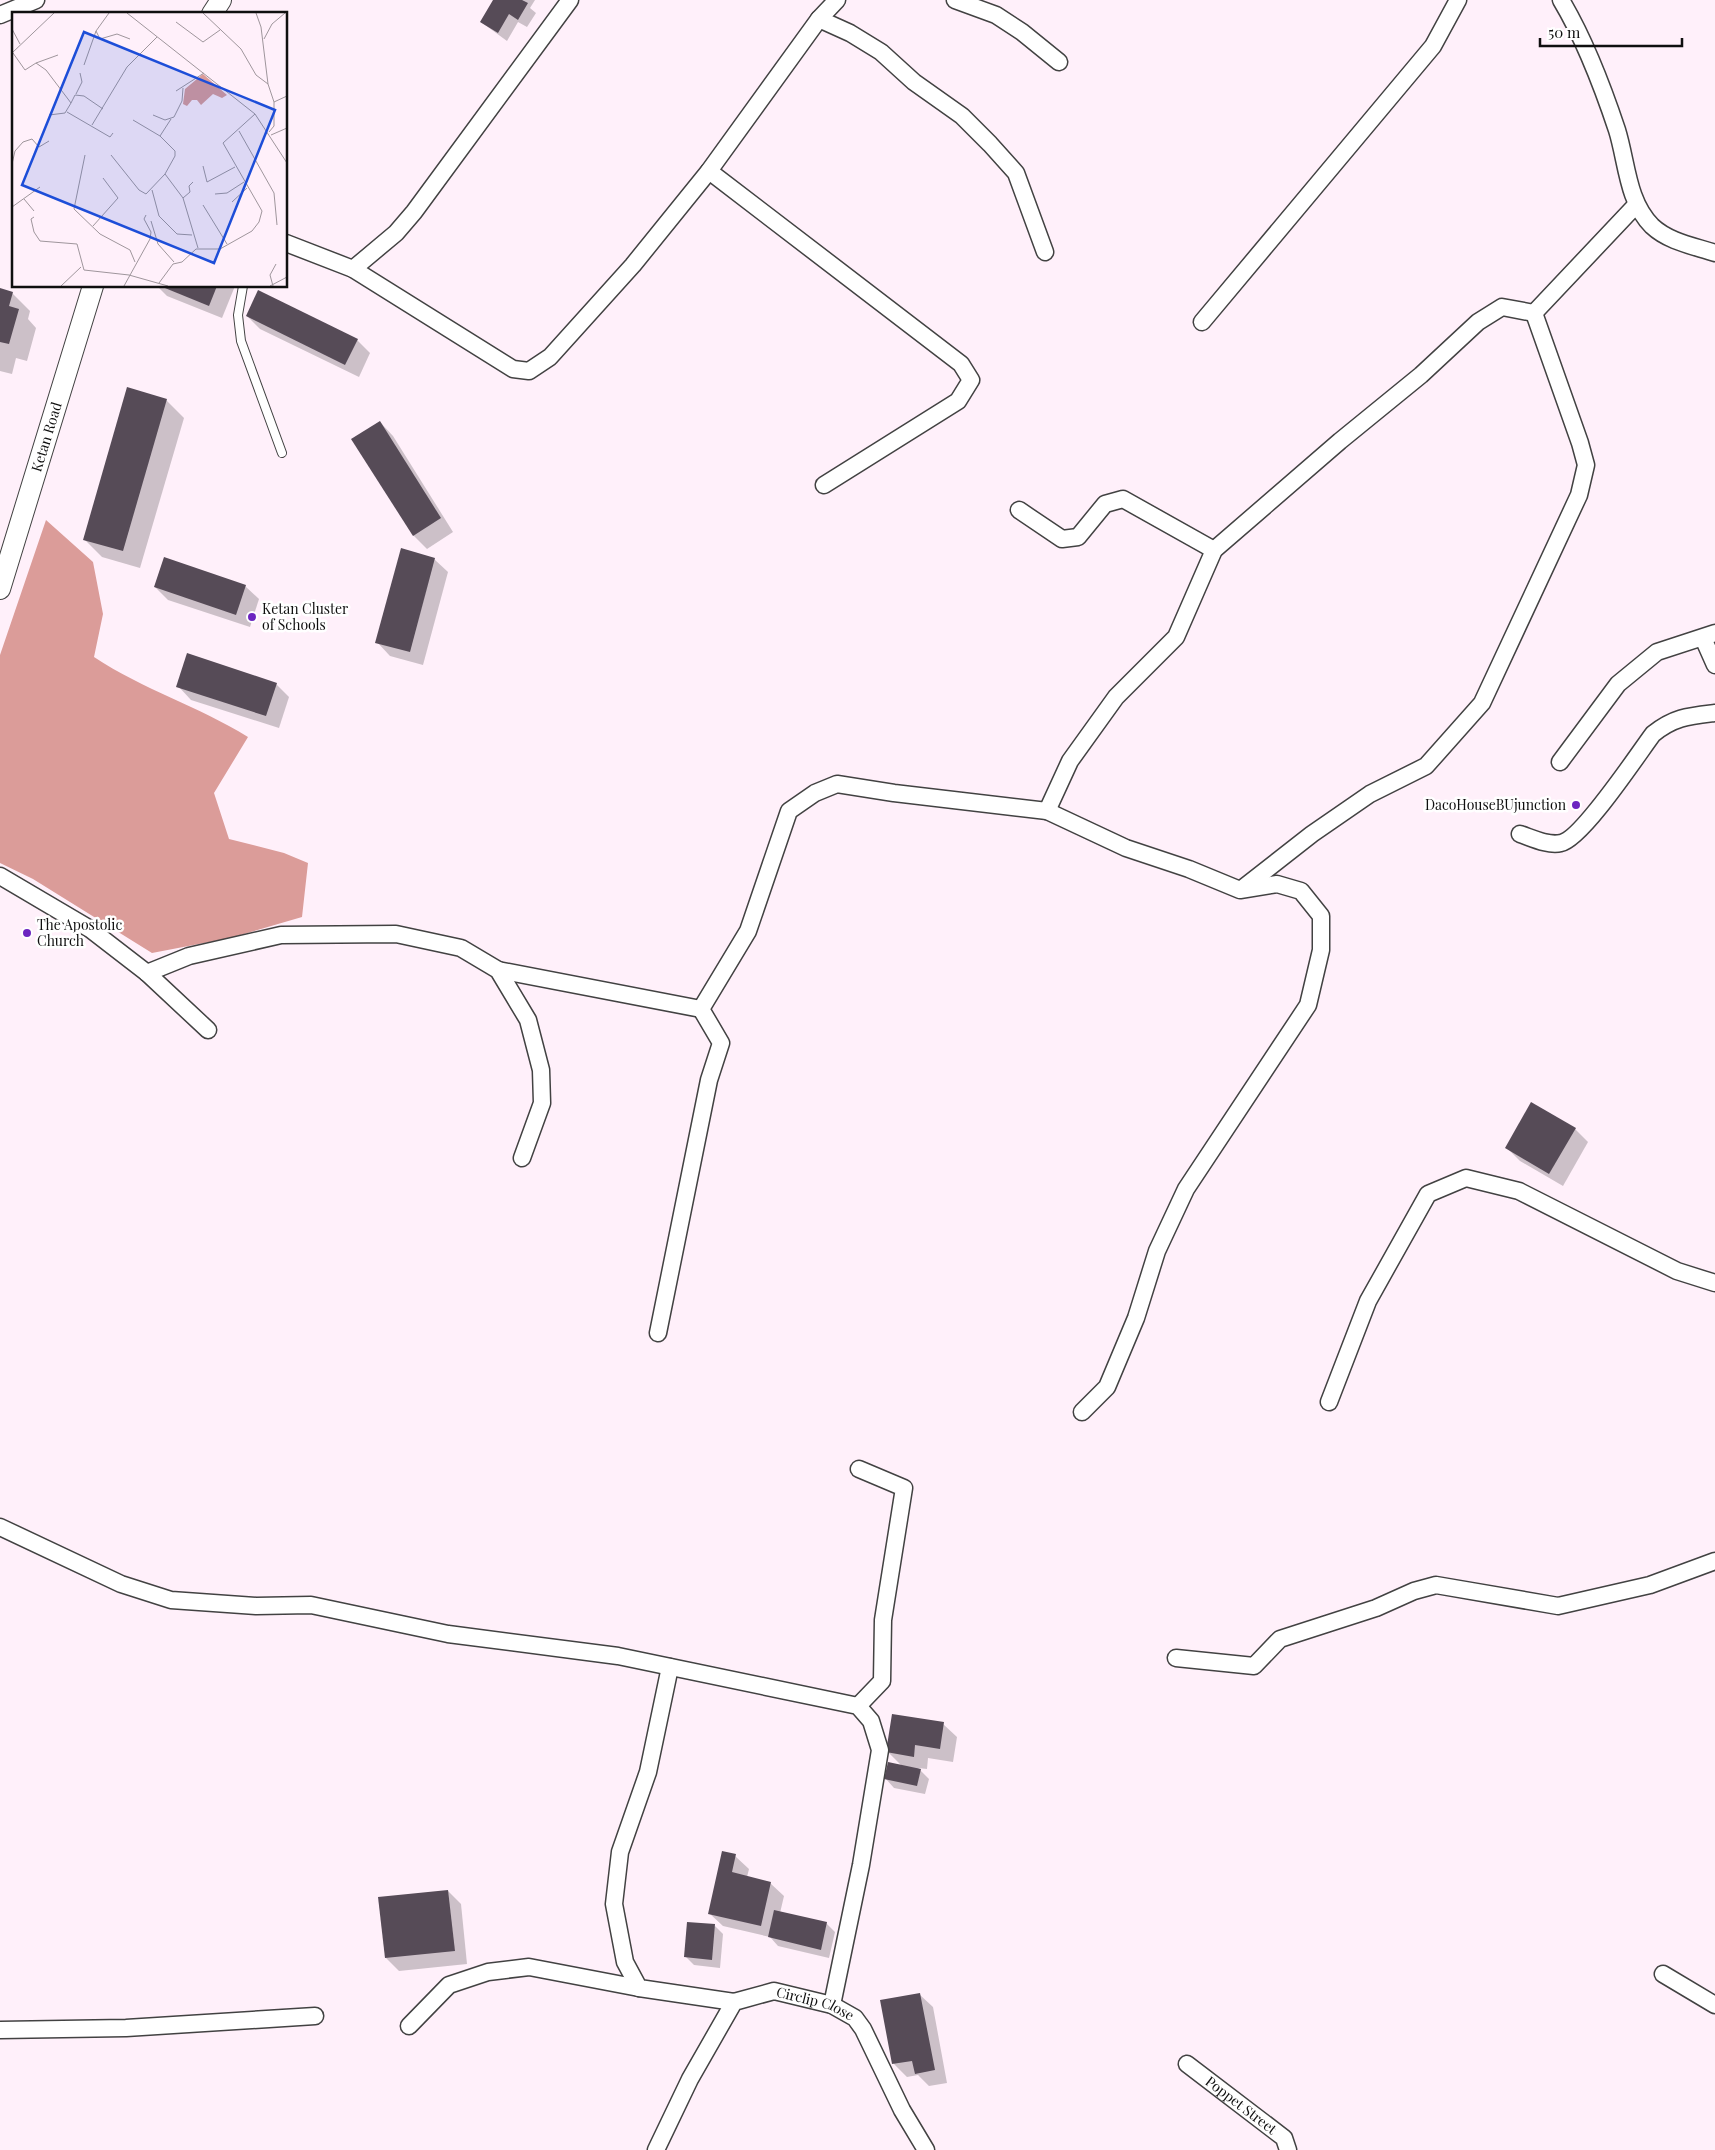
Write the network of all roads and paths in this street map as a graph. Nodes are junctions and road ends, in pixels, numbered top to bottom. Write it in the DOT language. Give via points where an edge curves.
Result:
graph roads {
  1 [pos="36,0"];
  2 [pos="221,0"];
  3 [pos="570,0"];
  4 [pos="837,0"];
  5 [pos="955,0"];
  6 [pos="1458,0"];
  7 [pos="1561,0"];
  8 [pos="213,12"];
  9 [pos="0,15"];
  10 [pos="819,19"];
  11 [pos="1059,62"];
  12 [pos="709,171"];
  13 [pos="1636,205"];
  14 [pos="288,244"];
  15 [pos="1045,252"];
  16 [pos="1715,253"];
  17 [pos="353,269"];
  18 [pos="92,288"];
  19 [pos="243,288"];
  20 [pos="1534,313"];
  21 [pos="1202,322"];
  22 [pos="282,453"];
  23 [pos="824,485"];
  24 [pos="1019,510"];
  25 [pos="1214,550"];
  26 [pos="0,589"];
  27 [pos="1709,636"];
  28 [pos="1715,665"];
  29 [pos="1715,713"];
  30 [pos="1560,762"];
  31 [pos="1047,811"];
  32 [pos="1520,834"];
  33 [pos="0,876"];
  34 [pos="1240,890"];
  35 [pos="498,970"];
  36 [pos="148,973"];
  37 [pos="701,1009"];
  38 [pos="208,1030"];
  39 [pos="522,1158"];
  40 [pos="1715,1283"];
  41 [pos="658,1333"];
  42 [pos="1329,1402"];
  43 [pos="1082,1412"];
  44 [pos="859,1469"];
  45 [pos="0,1527"];
  46 [pos="1715,1561"];
  47 [pos="1176,1658"];
  48 [pos="670,1667"];
  49 [pos="858,1706"];
  50 [pos="1662,1974"];
  51 [pos="638,1988"];
  52 [pos="734,2002"];
  53 [pos="832,2005"];
  54 [pos="1715,2005"];
  55 [pos="315,2016"];
  56 [pos="409,2026"];
  57 [pos="0,2030"];
  58 [pos="1187,2064"];
  59 [pos="656,2150"];
  60 [pos="926,2150"];
  61 [pos="1288,2150"];
  1 -- 9 [label="street"];
  2 -- 8 [label="street"];
  3 -- 17 [label="street" via="414,212 396,233"];
  4 -- 10 [label="street"];
  5 -- 11 [label="street" via="996,15"];
  6 -- 21 [label="street" via="1433,46"];
  7 -- 13 [label="street" via="1600,81 1618,133"];
  10 -- 12 [label="street"];
  10 -- 15 [label="street" via="880,52 914,82 962,116 990,144 1016,173"];
  12 -- 17 [label="street" via="633,264 550,357 529,371 513,369"];
  12 -- 23 [label="street" via="961,364 970,380 958,401"];
  13 -- 16 [label="street" via="1653,226 1673,240"];
  13 -- 20 [label="street"];
  14 -- 17 [label="street"];
  18 -- 26 [label="street, Ketan Road"];
  19 -- 22 [label="lane" via="238,315 241,341"];
  20 -- 25 [label="street" via="1502,307 1478,322 1421,375"];
  20 -- 34 [label="street" via="1586,465 1579,495 1482,703 1426,766 1370,794"];
  24 -- 25 [label="street" via="1062,539 1078,537 1105,504 1123,500"];
  25 -- 31 [label="street" via="1176,637 1116,697 1070,760"];
  27 -- 28 [label="street"];
  27 -- 30 [label="street" via="1657,652 1618,684"];
  29 -- 32 [label="street" via="1667,722 1653,734 1585,824 1568,841 1550,844"];
  31 -- 34 [label="street" via="1126,848"];
  31 -- 37 [label="street" via="837,784 815,793 789,811 748,931"];
  33 -- 36 [label="street" via="90,929"];
  34 -- 43 [label="street" via="1277,884 1301,891 1321,916 1321,950 1308,1005 1186,1189 1157,1251 1136,1318 1107,1387"];
  35 -- 36 [label="street" via="461,948 396,934 281,935 189,956"];
  35 -- 37 [label="street"];
  35 -- 39 [label="street" via="528,1020 541,1070 542,1103"];
  36 -- 38 [label="street"];
  37 -- 41 [label="street" via="721,1043 709,1080"];
  40 -- 42 [label="street" via="1677,1272 1519,1191 1466,1178 1428,1194 1368,1302"];
  44 -- 49 [label="street" via="904,1488 883,1620 882,1680"];
  45 -- 48 [label="street" via="121,1584 171,1600 256,1606 311,1605 448,1634 618,1656"];
  46 -- 47 [label="street" via="1650,1585 1558,1606 1436,1585 1280,1639 1254,1666"];
  48 -- 49 [label="street"];
  48 -- 51 [label="street" via="648,1772 620,1852 614,1904 625,1962"];
  49 -- 53 [label="street" via="871,1722 880,1750 861,1865"];
  50 -- 54 [label="street"];
  51 -- 52 [label="street"];
  51 -- 56 [label="street" via="529,1967 488,1972 449,1984"];
  52 -- 53 [label="street, Circlip Close" via="774,1991"];
  52 -- 59 [label="street" via="690,2079"];
  53 -- 60 [label="street, Circlip Close" via="855,2018 863,2029 902,2110"];
  55 -- 57 [label="street" via="126,2028"];
  58 -- 61 [label="street, Poppet Street" via="1284,2138"];
}
